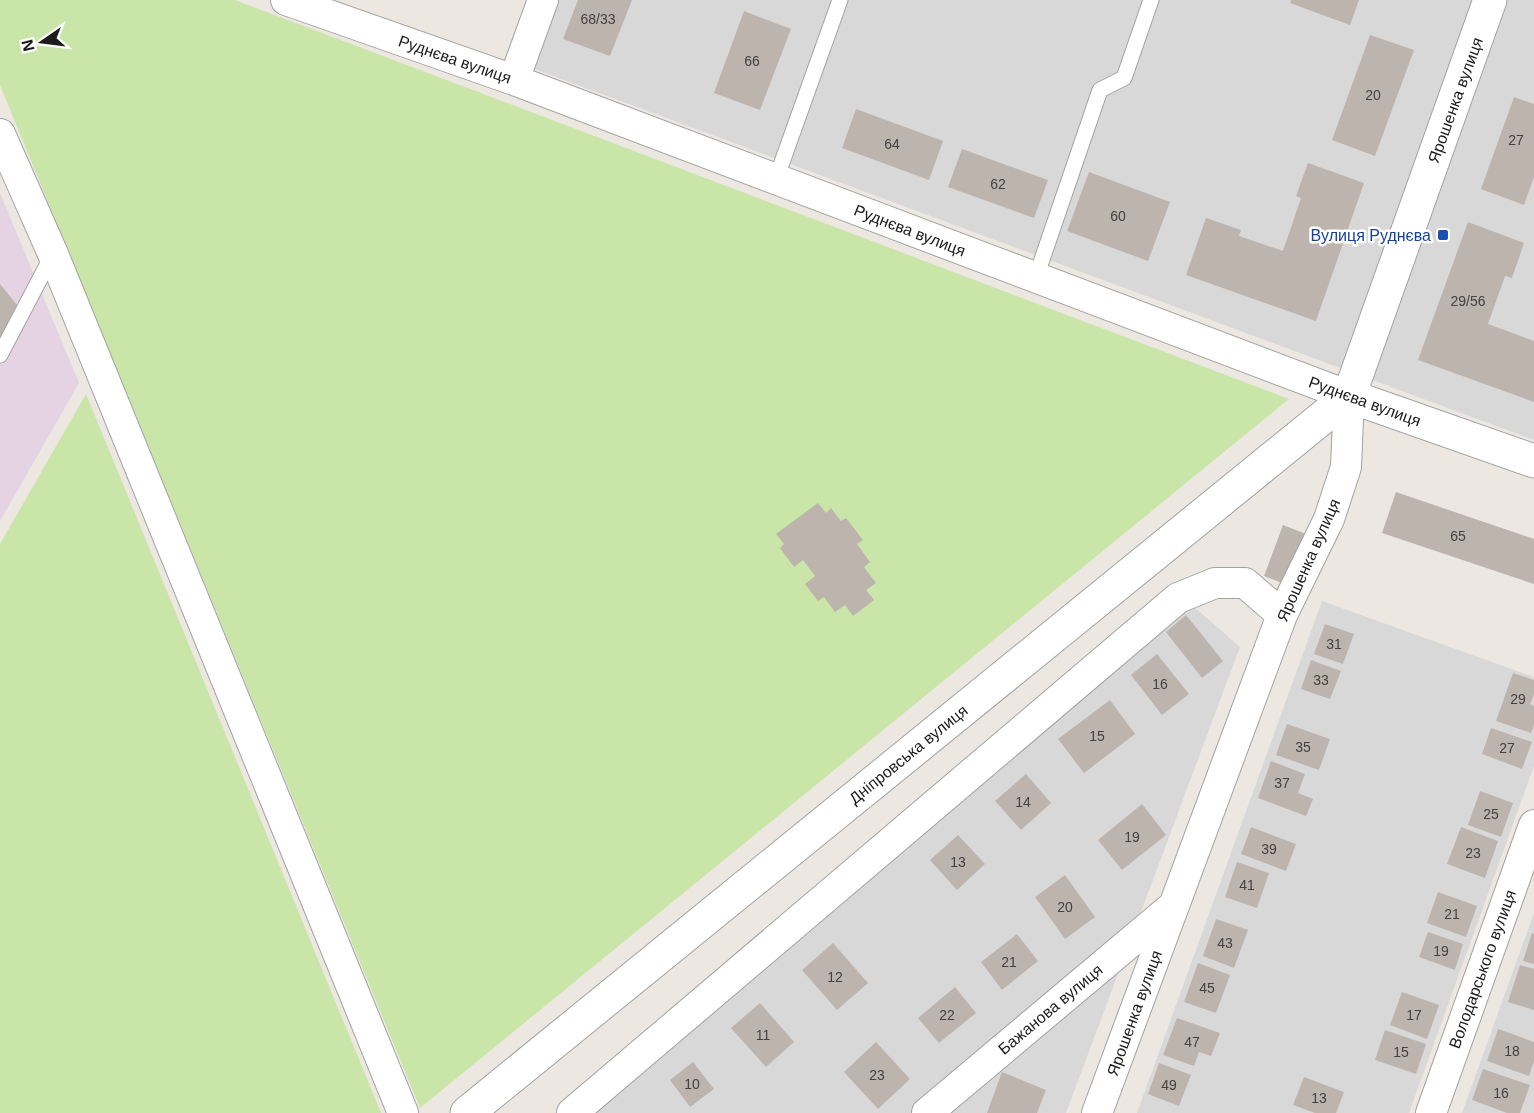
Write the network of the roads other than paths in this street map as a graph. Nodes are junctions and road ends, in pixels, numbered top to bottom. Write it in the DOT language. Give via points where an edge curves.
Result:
graph roads {
  1 [pos="286,0"];
  2 [pos="543,0"];
  3 [pos="840,0"];
  4 [pos="1151,0"];
  5 [pos="1490,0"];
  6 [pos="514,80"];
  7 [pos="2,144"];
  8 [pos="776,179"];
  9 [pos="53,254"];
  10 [pos="1036,277"];
  11 [pos="0,355"];
  12 [pos="1349,396"];
  13 [pos="1534,461"];
  14 [pos="1282,615"];
  15 [pos="1534,825"];
  16 [pos="1174,906"];
  17 [pos="403,1113"];
  18 [pos="467,1113"];
  19 [pos="572,1113"];
  20 [pos="927,1113"];
  21 [pos="1096,1113"];
  22 [pos="1431,1113"];
  1 -- 6 [label="street, Руднєва вулиця"];
  2 -- 6 [label="street"];
  3 -- 8 [label="lane"];
  4 -- 10 [label="lane" via="1124,78 1101,90"];
  5 -- 12 [label="street, Ярошенка вулиця"];
  6 -- 8 [label="street, Руднєва вулиця"];
  7 -- 9 [label="street"];
  8 -- 10 [label="street, Руднєва вулиця"];
  9 -- 11 [label="lane"];
  9 -- 17 [label="street"];
  10 -- 12 [label="street, Руднєва вулиця"];
  12 -- 13 [label="street, Руднєва вулиця"];
  12 -- 14 [label="street, Ярошенка вулиця" via="1346,467 1329,519"];
  12 -- 18 [label="street, Дніпровська вулиця"];
  14 -- 16 [label="street, Ярошенка вулиця"];
  14 -- 19 [label="street" via="1245,583 1215,583 1178,598"];
  15 -- 22 [label="street, Володарського вулиця"];
  16 -- 20 [label="street, Бажанова вулиця"];
  16 -- 21 [label="street, Ярошенка вулиця"];
}
